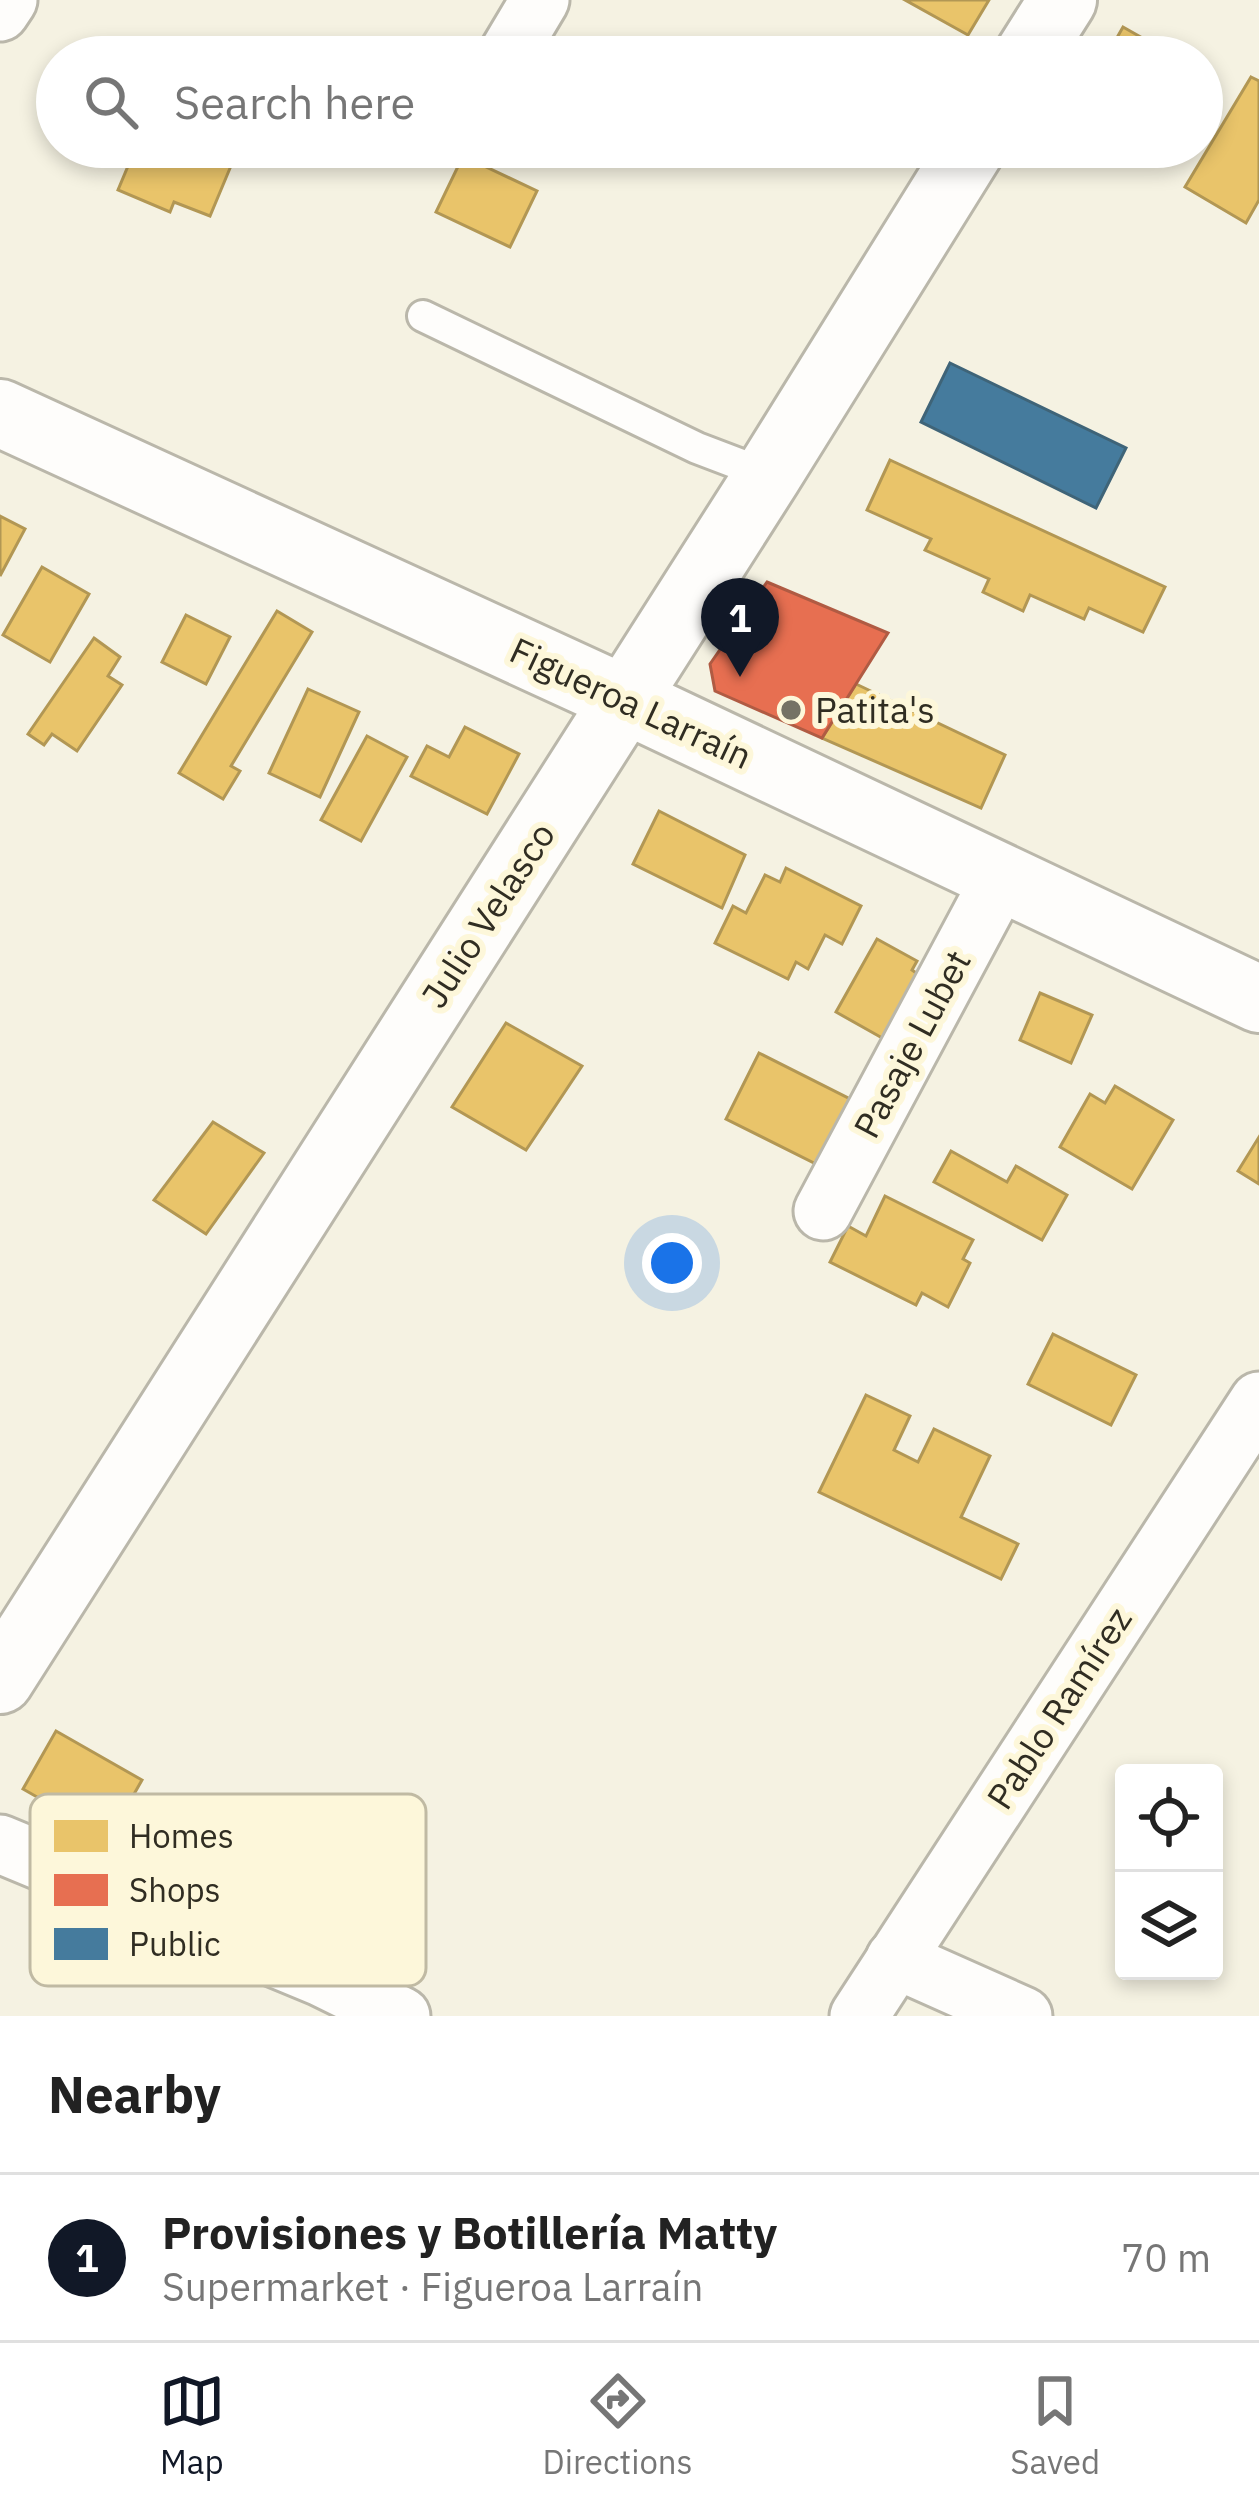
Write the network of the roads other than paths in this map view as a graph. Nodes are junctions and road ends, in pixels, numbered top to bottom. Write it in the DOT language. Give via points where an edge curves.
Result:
graph roads {
  1 [pos="8,0"];
  2 [pos="540,0"];
  3 [pos="1063,0"];
  4 [pos="0,12"];
  5 [pos="519,36"];
  6 [pos="1041,36"];
  7 [pos="958,168"];
  8 [pos="423,316"];
  9 [pos="0,413"];
  10 [pos="768,475"];
  11 [pos="626,700"];
  12 [pos="1002,876"];
  13 [pos="1259,999"];
  14 [pos="823,1211"];
  15 [pos="1259,1401"];
  16 [pos="0,1680"];
  17 [pos="0,1844"];
  18 [pos="30,1859"];
  19 [pos="895,1959"];
  20 [pos="310,1997"];
  21 [pos="401,2016"];
  22 [pos="859,2016"];
  23 [pos="1024,2016"];
  1 -- 4 [label="street"];
  2 -- 5 [label="street"];
  3 -- 6 [label="main road"];
  7 -- 10 [label="main road, Julio Velasco"];
  8 -- 10 [label="lane"];
  9 -- 11 [label="main road, Figueroa Larraín"];
  10 -- 11 [label="main road, Julio Velasco"];
  11 -- 12 [label="main road, Figueroa Larraín"];
  11 -- 16 [label="main road, Julio Velasco"];
  12 -- 13 [label="main road, Figueroa Larraín"];
  12 -- 14 [label="street, Pasaje Lubet"];
  15 -- 19 [label="street, Pablo Ramírez"];
  17 -- 18 [label="street"];
  19 -- 22 [label="street, Pablo Ramírez"];
  19 -- 23 [label="street"];
  20 -- 21 [label="street"];
}
